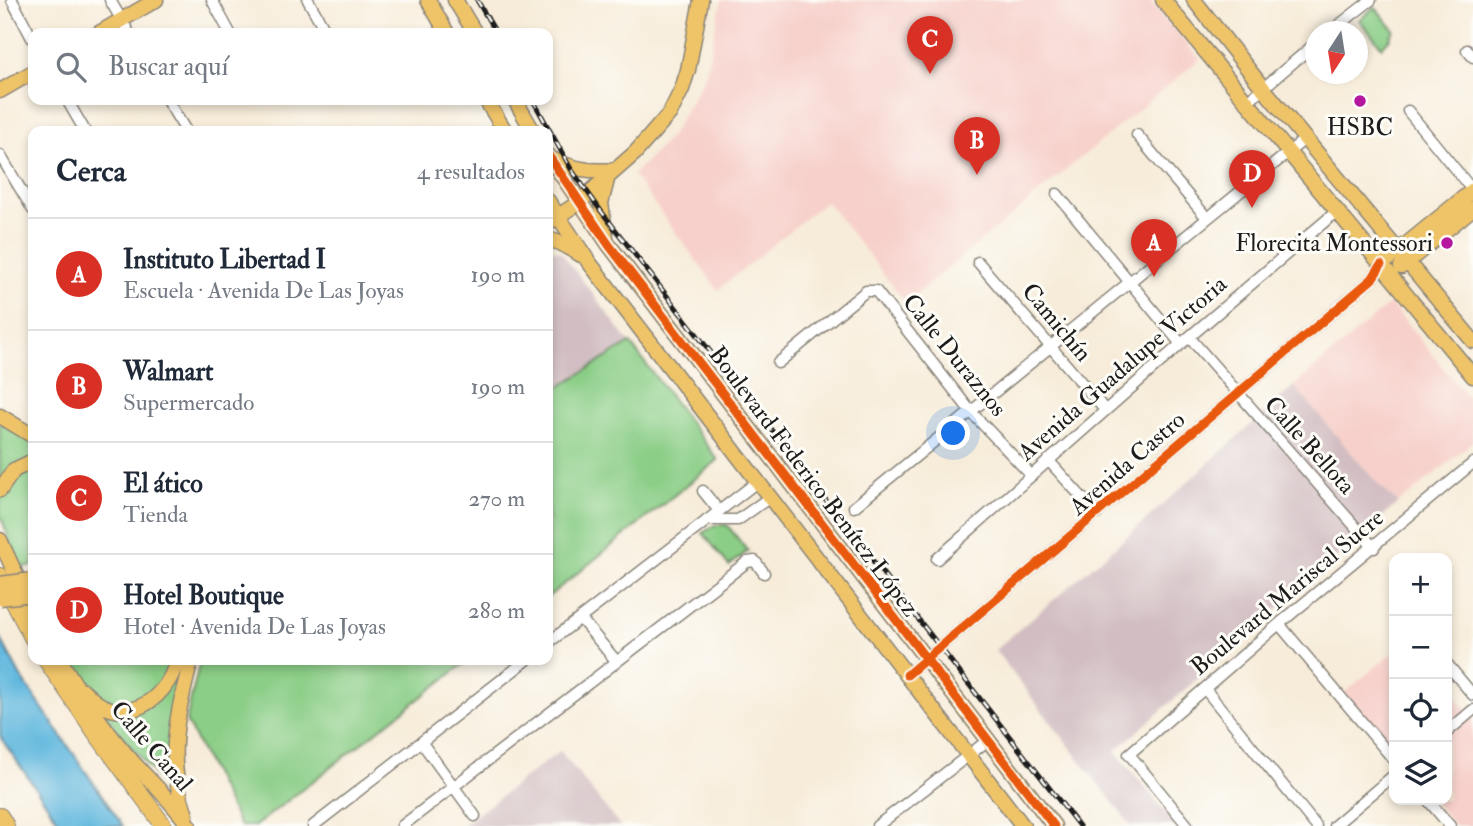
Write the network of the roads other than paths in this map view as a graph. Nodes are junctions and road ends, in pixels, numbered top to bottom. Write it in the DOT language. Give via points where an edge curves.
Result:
graph roads {
  1 [pos="12,0"];
  2 [pos="110,0"];
  3 [pos="156,0"];
  4 [pos="212,0"];
  5 [pos="308,0"];
  6 [pos="428,0"];
  7 [pos="455,0"];
  8 [pos="701,0"];
  9 [pos="1163,0"];
  10 [pos="1194,0"];
  11 [pos="1363,2"];
  12 [pos="1342,21"];
  13 [pos="125,27"];
  14 [pos="227,28"];
  15 [pos="324,28"];
  16 [pos="444,28"];
  17 [pos="472,28"];
  18 [pos="28,30"];
  19 [pos="1305,52"];
  20 [pos="28,75"];
  21 [pos="1263,88"];
  22 [pos="0,91"];
  23 [pos="1248,101"];
  24 [pos="70,105"];
  25 [pos="170,105"];
  26 [pos="489,105"];
  27 [pos="518,105"];
  28 [pos="1408,111"];
  29 [pos="82,126"];
  30 [pos="183,126"];
  31 [pos="502,126"];
  32 [pos="530,126"];
  33 [pos="1136,135"];
  34 [pos="1306,138"];
  35 [pos="1288,152"];
  36 [pos="0,155"];
  37 [pos="553,159"];
  38 [pos="553,163"];
  39 [pos="608,176"];
  40 [pos="569,189"];
  41 [pos="1473,190"];
  42 [pos="1057,194"];
  43 [pos="553,200"];
  44 [pos="28,202"];
  45 [pos="578,203"];
  46 [pos="1473,208"];
  47 [pos="1337,211"];
  48 [pos="1207,218"];
  49 [pos="553,220"];
  50 [pos="553,241"];
  51 [pos="609,245"];
  52 [pos="1402,256"];
  53 [pos="588,261"];
  54 [pos="978,262"];
  55 [pos="1385,270"];
  56 [pos="1129,281"];
  57 [pos="1185,340"];
  58 [pos="1473,341"];
  59 [pos="1050,348"];
  60 [pos="778,363"];
  61 [pos="1473,376"];
  62 [pos="1236,394"];
  63 [pos="1105,410"];
  64 [pos="972,412"];
  65 [pos="0,416"];
  66 [pos="28,433"];
  67 [pos="1048,460"];
  68 [pos="28,463"];
  69 [pos="1473,463"];
  70 [pos="1031,474"];
  71 [pos="757,482"];
  72 [pos="0,490"];
  73 [pos="704,491"];
  74 [pos="770,497"];
  75 [pos="854,507"];
  76 [pos="719,511"];
  77 [pos="1097,514"];
  78 [pos="707,520"];
  79 [pos="0,540"];
  80 [pos="1374,548"];
  81 [pos="937,559"];
  82 [pos="764,573"];
  83 [pos="0,576"];
  84 [pos="0,584"];
  85 [pos="28,584"];
  86 [pos="28,586"];
  87 [pos="0,598"];
  88 [pos="28,601"];
  89 [pos="580,618"];
  90 [pos="1279,624"];
  91 [pos="28,629"];
  92 [pos="553,639"];
  93 [pos="926,659"];
  94 [pos="617,662"];
  95 [pos="49,665"];
  96 [pos="64,665"];
  97 [pos="64,665"];
  98 [pos="175,665"];
  99 [pos="190,665"];
  100 [pos="521,665"];
  101 [pos="1452,670"];
  102 [pos="907,675"];
  103 [pos="1205,689"];
  104 [pos="1473,695"];
  105 [pos="1473,710"];
  106 [pos="1452,728"];
  107 [pos="988,741"];
  108 [pos="422,743"];
  109 [pos="1389,754"];
  110 [pos="968,756"];
  111 [pos="1389,779"];
  112 [pos="453,787"];
  113 [pos="1432,805"];
  114 [pos="0,816"];
  115 [pos="475,816"];
  116 [pos="6,826"];
  117 [pos="164,826"];
  118 [pos="189,826"];
  119 [pos="313,826"];
  120 [pos="402,826"];
  121 [pos="877,826"];
  122 [pos="1023,826"];
  123 [pos="1054,826"];
  124 [pos="1188,826"];
  125 [pos="1316,826"];
  126 [pos="1334,826"];
  127 [pos="1450,826"];
  1 -- 18 [label="street"];
  2 -- 13 [label="street"];
  3 -- 13 [label="main road"];
  4 -- 14 [label="street"];
  5 -- 15 [label="street"];
  6 -- 16 [label="main road"];
  7 -- 17 [label="main road"];
  8 -- 39 [label="main road" via="688,70 670,113"];
  9 -- 23 [label="main road"];
  10 -- 21 [label="main road"];
  11 -- 12 [label="street"];
  19 -- 21 [label="street"];
  20 -- 22 [label="main road"];
  21 -- 23 [label="street"];
  21 -- 34 [label="main road"];
  23 -- 35 [label="main road"];
  24 -- 29 [label="street"];
  25 -- 30 [label="street"];
  26 -- 31 [label="main road"];
  27 -- 32 [label="main road"];
  28 -- 41 [label="street"];
  33 -- 48 [label="street"];
  34 -- 35 [label="street"];
  34 -- 52 [label="main road"];
  35 -- 47 [label="main road"];
  35 -- 48 [label="street"];
  36 -- 44 [label="street"];
  37 -- 39 [label="main road" via="572,169"];
  38 -- 40 [label="main road, Boulevard Federico Benítez López"];
  39 -- 40 [label="main road"];
  39 -- 45 [label="main road"];
  39 -- 51 [label="main road" via="601,211"];
  40 -- 43 [label="main road"];
  40 -- 45 [label="main road, Boulevard Federico Benítez López"];
  41 -- 52 [label="main road"];
  42 -- 56 [label="street, Calle Bellota"];
  45 -- 49 [label="main road"];
  45 -- 51 [label="main road, Boulevard Federico Benítez López"];
  46 -- 52 [label="main road"];
  47 -- 55 [label="main road"];
  47 -- 57 [label="street, Avenida Guadalupe Victoria"];
  48 -- 56 [label="street"];
  49 -- 53 [label="main road, Boulevard Federico Benítez López"];
  50 -- 53 [label="main road"];
  51 -- 93 [label="main road, Boulevard Federico Benítez López"];
  52 -- 55 [label="main road"];
  52 -- 58 [label="main road"];
  53 -- 71 [label="main road, Boulevard Federico Benítez López"];
  54 -- 59 [label="street, Camichín"];
  55 -- 61 [label="main road"];
  55 -- 62 [label="street, Avenida Castro"];
  56 -- 57 [label="street, Calle Bellota"];
  56 -- 59 [label="street"];
  57 -- 62 [label="street, Calle Bellota"];
  57 -- 63 [label="street, Avenida Guadalupe Victoria"];
  59 -- 63 [label="street, Camichín"];
  59 -- 64 [label="street"];
  60 -- 64 [label="street, Calle Duraznos" via="866,291 876,291"];
  62 -- 77 [label="street, Avenida Castro"];
  62 -- 80 [label="street, Calle Bellota"];
  63 -- 67 [label="street, Avenida Guadalupe Victoria"];
  64 -- 70 [label="street, Calle Duraznos"];
  64 -- 75 [label="street"];
  65 -- 66 [label="main road"];
  67 -- 70 [label="street, Avenida Guadalupe Victoria"];
  67 -- 77 [label="street"];
  68 -- 72 [label="main road" via="14,470"];
  69 -- 80 [label="street, Boulevard Mariscal Sucre"];
  70 -- 81 [label="street, Avenida Guadalupe Victoria"];
  71 -- 74 [label="main road, Boulevard Federico Benítez López"];
  71 -- 76 [label="street"];
  73 -- 76 [label="street"];
  74 -- 78 [label="street" via="738,520"];
  74 -- 102 [label="main road, Boulevard Federico Benítez López"];
  76 -- 78 [label="street"];
  77 -- 93 [label="street, Avenida Castro"];
  78 -- 89 [label="street"];
  79 -- 88 [label="main road"];
  80 -- 90 [label="street, Boulevard Mariscal Sucre"];
  82 -- 94 [label="street" via="754,561 747,562"];
  83 -- 91 [label="highway"];
  84 -- 85 [label="main road, bridge"];
  86 -- 87 [label="main road, bridge"];
  89 -- 92 [label="street"];
  89 -- 94 [label="street"];
  90 -- 103 [label="street, Boulevard Mariscal Sucre"];
  90 -- 109 [label="street"];
  93 -- 102 [label="street, Avenida Castro"];
  93 -- 107 [label="main road, Boulevard Federico Benítez López"];
  94 -- 112 [label="street"];
  95 -- 117 [label="highway"];
  96 -- 98 [label="main road" via="88,696 119,710 145,705 159,696"];
  97 -- 118 [label="main road, Calle Canal" via="125,754"];
  99 -- 118 [label="main road" via="173,760"];
  100 -- 108 [label="street"];
  101 -- 104 [label="street"];
  102 -- 110 [label="main road, Boulevard Federico Benítez López"];
  103 -- 124 [label="street, Boulevard Mariscal Sucre" via="1129,754"];
  103 -- 125 [label="street"];
  105 -- 106 [label="street"];
  107 -- 110 [label="street"];
  107 -- 123 [label="main road, Boulevard Federico Benítez López"];
  108 -- 112 [label="street"];
  108 -- 119 [label="street"];
  110 -- 121 [label="street"];
  110 -- 122 [label="main road, Boulevard Federico Benítez López"];
  111 -- 126 [label="street"];
  112 -- 115 [label="street"];
  112 -- 120 [label="street"];
  113 -- 127 [label="street"];
  114 -- 116 [label="highway"];
}
